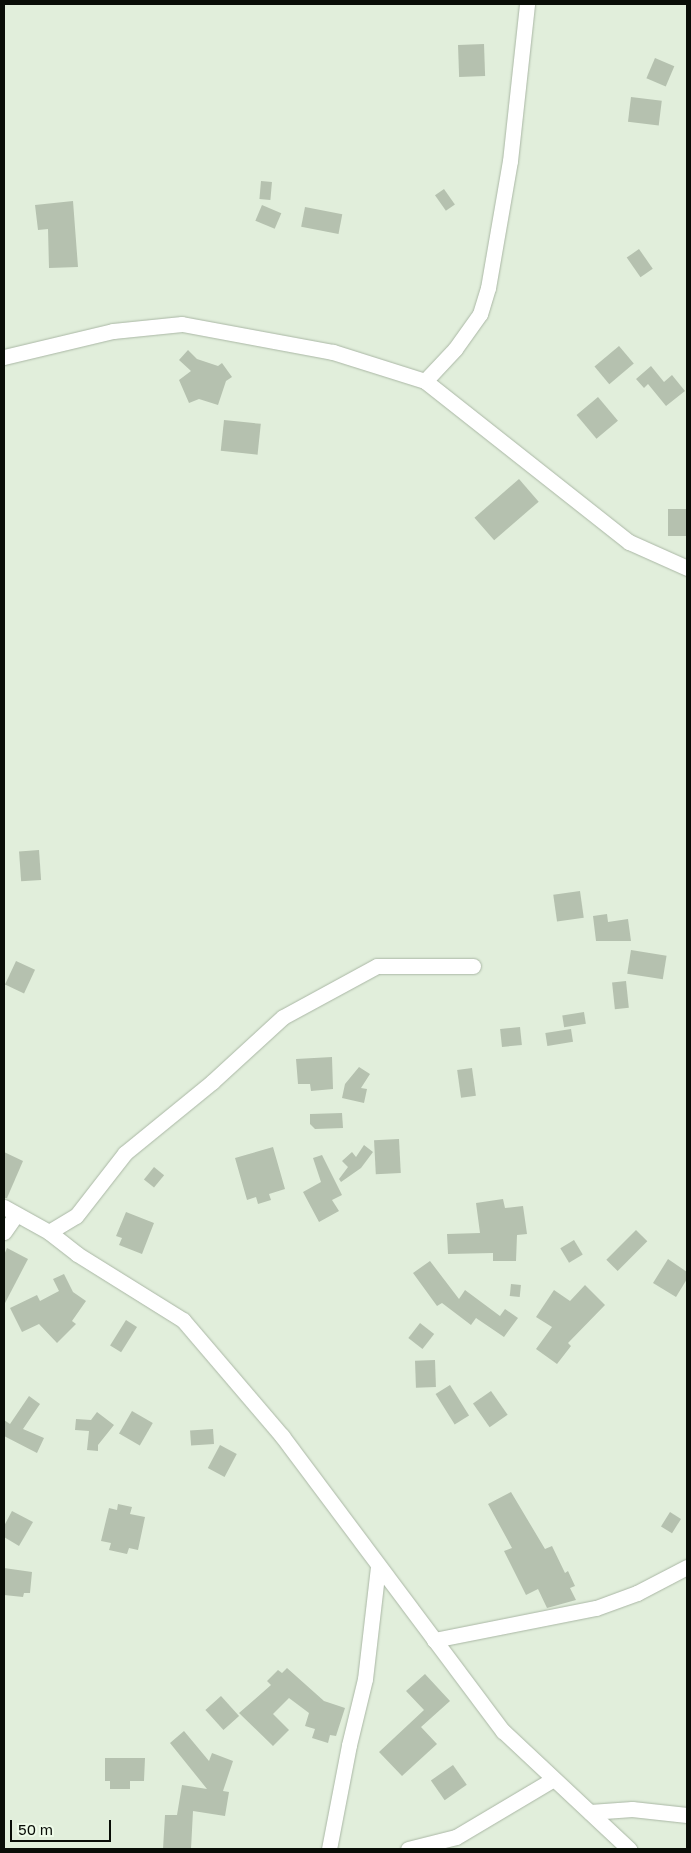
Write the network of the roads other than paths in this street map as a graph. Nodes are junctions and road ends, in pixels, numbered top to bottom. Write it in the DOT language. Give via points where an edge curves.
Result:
graph roads {
  1 [pos="527,4"];
  2 [pos="4,357"];
  3 [pos="425,382"];
  4 [pos="687,568"];
  5 [pos="473,966"];
  6 [pos="10,1211"];
  7 [pos="4,1232"];
  8 [pos="49,1232"];
  9 [pos="378,1566"];
  10 [pos="687,1567"];
  11 [pos="434,1640"];
  12 [pos="552,1780"];
  13 [pos="590,1812"];
  14 [pos="687,1815"];
  15 [pos="329,1849"];
  16 [pos="408,1849"];
  17 [pos="629,1849"];
  1 -- 3 [label="street" via="510,161 488,288 480,314 455,349"];
  2 -- 3 [label="street" via="113,332 182,324 333,352"];
  3 -- 4 [label="street" via="629,542"];
  5 -- 8 [label="street" via="377,966 283,1017 212,1082 125,1153 76,1216"];
  6 -- 7 [label="street"];
  6 -- 8 [label="street"];
  8 -- 9 [label="street" via="77,1254 183,1320 282,1436"];
  9 -- 11 [label="street"];
  9 -- 15 [label="street" via="365,1679"];
  10 -- 11 [label="street" via="637,1593 596,1608"];
  11 -- 12 [label="street" via="503,1731"];
  12 -- 13 [label="street"];
  12 -- 16 [label="street" via="456,1837"];
  13 -- 14 [label="street" via="632,1809"];
  13 -- 17 [label="street"];
}
